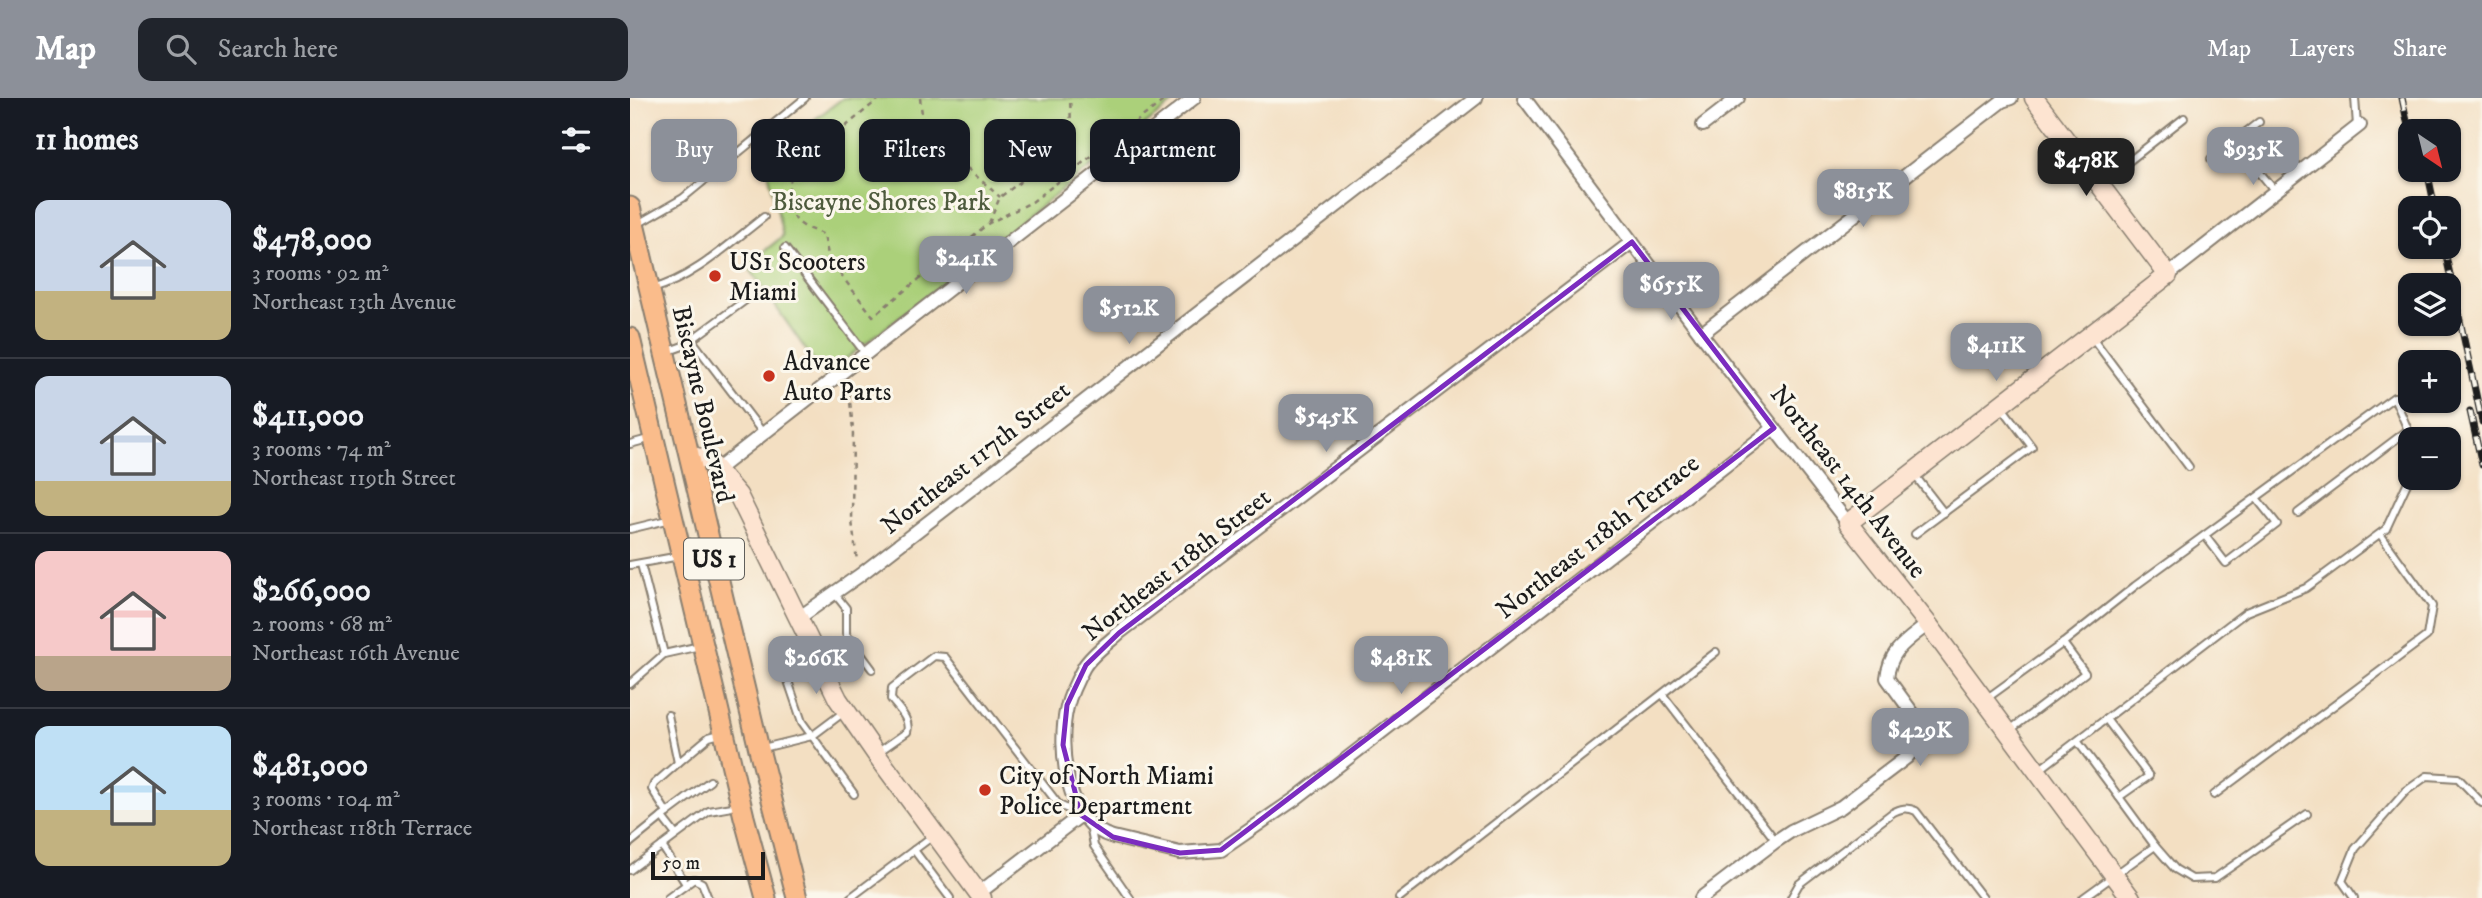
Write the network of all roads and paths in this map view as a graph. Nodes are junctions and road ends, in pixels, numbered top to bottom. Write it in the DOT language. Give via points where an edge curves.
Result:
graph roads {
  1 [pos="804,98"];
  2 [pos="880,98"];
  3 [pos="920,98"];
  4 [pos="1070,98"];
  5 [pos="1167,98"];
  6 [pos="1194,98"];
  7 [pos="1476,98"];
  8 [pos="1524,98"];
  9 [pos="1738,98"];
  10 [pos="2011,98"];
  11 [pos="2034,98"];
  12 [pos="2355,98"];
  13 [pos="2184,118"];
  14 [pos="2259,122"];
  15 [pos="1703,125"];
  16 [pos="2358,127"];
  17 [pos="2234,141"];
  18 [pos="2211,159"];
  19 [pos="2100,184"];
  20 [pos="2275,191"];
  21 [pos="999,197"];
  22 [pos="632,216"];
  23 [pos="764,217"];
  24 [pos="989,223"];
  25 [pos="1632,242"];
  26 [pos="785,248"];
  27 [pos="2168,275"];
  28 [pos="649,290"];
  29 [pos="751,296"];
  30 [pos="1701,334"];
  31 [pos="2090,335"];
  32 [pos="630,338"];
  33 [pos="692,340"];
  34 [pos="664,352"];
  35 [pos="865,354"];
  36 [pos="846,368"];
  37 [pos="2000,405"];
  38 [pos="1774,428"];
  39 [pos="652,432"];
  40 [pos="763,433"];
  41 [pos="630,444"];
  42 [pos="689,455"];
  43 [pos="2189,467"];
  44 [pos="718,469"];
  45 [pos="1913,473"];
  46 [pos="2404,490"];
  47 [pos="2257,499"];
  48 [pos="1944,513"];
  49 [pos="2298,513"];
  50 [pos="673,518"];
  51 [pos="1848,523"];
  52 [pos="630,529"];
  53 [pos="1915,534"];
  54 [pos="2380,534"];
  55 [pos="2206,537"];
  56 [pos="682,556"];
  57 [pos="641,564"];
  58 [pos="630,565"];
  59 [pos="860,575"];
  60 [pos="834,593"];
  61 [pos="800,617"];
  62 [pos="1928,624"];
  63 [pos="811,641"];
  64 [pos="2063,643"];
  65 [pos="703,645"];
  66 [pos="856,647"];
  67 [pos="1716,652"];
  68 [pos="664,654"];
  69 [pos="821,662"];
  70 [pos="872,669"];
  71 [pos="630,684"];
  72 [pos="1663,695"];
  73 [pos="1984,700"];
  74 [pos="846,711"];
  75 [pos="668,715"];
  76 [pos="2106,719"];
  77 [pos="2008,731"];
  78 [pos="724,732"];
  79 [pos="812,736"];
  80 [pos="2078,742"];
  81 [pos="759,749"];
  82 [pos="876,754"];
  83 [pos="678,762"];
  84 [pos="2038,772"];
  85 [pos="710,781"];
  86 [pos="854,794"];
  87 [pos="2214,795"];
  88 [pos="2119,797"];
  89 [pos="2482,803"];
  90 [pos="741,805"];
  91 [pos="2307,814"];
  92 [pos="665,815"];
  93 [pos="1085,819"];
  94 [pos="935,834"];
  95 [pos="676,835"];
  96 [pos="1776,841"];
  97 [pos="630,842"];
  98 [pos="662,846"];
  99 [pos="2155,846"];
  100 [pos="914,850"];
  101 [pos="630,870"];
  102 [pos="2114,875"];
  103 [pos="686,884"];
  104 [pos="980,896"];
  105 [pos="668,898"];
  106 [pos="708,898"];
  107 [pos="766,898"];
  108 [pos="797,898"];
  109 [pos="850,898"];
  110 [pos="950,898"];
  111 [pos="1130,898"];
  112 [pos="1399,898"];
  113 [pos="1701,898"];
  114 [pos="1791,898"];
  115 [pos="1983,898"];
  116 [pos="2083,898"];
  117 [pos="2131,898"];
  118 [pos="2354,898"];
  1 -- 22 [label="lane" via="683,198"];
  2 -- 24 [label="path" via="793,170 790,188 795,220 824,235 830,260 873,316"];
  3 -- 21 [label="path" via="924,130"];
  4 -- 21 [label="path" via="1072,127 1062,151"];
  5 -- 24 [label="path" via="1032,202"];
  6 -- 35 [label="street"];
  7 -- 59 [label="street, Northeast 117th Street"];
  8 -- 25 [label="street, Northeast 14th Avenue"];
  9 -- 15 [label="street"];
  10 -- 30 [label="street"];
  11 -- 19 [label="street"];
  12 -- 16 [label="lane"];
  13 -- 19 [label="lane"];
  14 -- 17 [label="lane"];
  16 -- 20 [label="street"];
  17 -- 18 [label="lane"];
  17 -- 20 [label="lane"];
  19 -- 27 [label="street"];
  20 -- 27 [label="street"];
  21 -- 24 [label="path"];
  22 -- 28 [label="main road, Biscayne Boulevard / US 1"];
  23 -- 28 [label="lane" via="671,285"];
  25 -- 30 [label="street, Northeast 14th Avenue"];
  25 -- 93 [label="street, Northeast 118th Street" via="1119,633 1086,665 1067,705 1063,745 1068,781"];
  26 -- 35 [label="lane"];
  27 -- 31 [label="street"];
  28 -- 34 [label="main road, Biscayne Boulevard / US 1"];
  29 -- 33 [label="lane"];
  30 -- 38 [label="street, Northeast 14th Avenue"];
  31 -- 37 [label="street"];
  31 -- 43 [label="lane"];
  32 -- 39 [label="main road, US 1"];
  33 -- 34 [label="lane"];
  33 -- 40 [label="lane"];
  34 -- 42 [label="main road, Biscayne Boulevard / US 1"];
  35 -- 36 [label="street"];
  36 -- 40 [label="street"];
  36 -- 59 [label="path" via="853,429 852,521"];
  37 -- 45 [label="street"];
  37 -- 48 [label="lane" via="2032,447"];
  38 -- 51 [label="street, Northeast 14th Avenue"];
  38 -- 93 [label="street, Northeast 118th Terrace" via="1295,799 1222,850 1180,853 1106,835"];
  39 -- 41 [label="lane"];
  39 -- 42 [label="main road" via="669,448"];
  39 -- 50 [label="main road, US 1"];
  40 -- 44 [label="street"];
  42 -- 44 [label="street" via="708,460"];
  42 -- 81 [label="main road, Biscayne Boulevard / US 1"];
  44 -- 61 [label="street" via="738,495"];
  45 -- 48 [label="lane"];
  45 -- 51 [label="street"];
  46 -- 54 [label="lane"];
  47 -- 49 [label="lane" via="2394,397 2407,430"];
  47 -- 55 [label="lane"];
  47 -- 55 [label="lane" via="2277,524 2226,563"];
  48 -- 53 [label="lane"];
  50 -- 52 [label="lane"];
  50 -- 56 [label="main road, US 1"];
  51 -- 62 [label="street, Northeast 14th Avenue"];
  54 -- 76 [label="lane" via="2306,588 2246,612"];
  54 -- 87 [label="lane" via="2432,606 2427,636"];
  55 -- 64 [label="lane"];
  56 -- 57 [label="lane"];
  56 -- 65 [label="main road, US 1"];
  57 -- 58 [label="lane"];
  57 -- 68 [label="lane"];
  59 -- 60 [label="street, Northeast 117th Street"];
  60 -- 61 [label="street, Northeast 117th Street"];
  60 -- 66 [label="lane" via="846,608 846,634"];
  61 -- 63 [label="street"];
  62 -- 73 [label="street, Northeast 14th Avenue"];
  62 -- 96 [label="street" via="1893,655 1887,678 1919,722 1917,744 1907,757 1841,807"];
  63 -- 69 [label="street"];
  63 -- 79 [label="lane" via="792,652 784,669 802,722"];
  64 -- 73 [label="lane"];
  64 -- 77 [label="lane" via="2085,673"];
  65 -- 68 [label="lane"];
  65 -- 78 [label="main road, US 1"];
  66 -- 69 [label="lane"];
  66 -- 70 [label="lane"];
  67 -- 72 [label="lane"];
  68 -- 71 [label="lane"];
  69 -- 74 [label="street"];
  72 -- 96 [label="lane"];
  72 -- 112 [label="lane"];
  73 -- 77 [label="street, Northeast 14th Avenue"];
  74 -- 79 [label="lane"];
  74 -- 82 [label="street"];
  75 -- 83 [label="lane"];
  76 -- 80 [label="lane"];
  76 -- 88 [label="lane" via="2149,776"];
  77 -- 84 [label="street, Northeast 14th Avenue"];
  78 -- 83 [label="lane" via="709,737"];
  78 -- 90 [label="main road, US 1"];
  79 -- 81 [label="lane"];
  79 -- 86 [label="lane"];
  80 -- 84 [label="lane"];
  80 -- 88 [label="lane"];
  81 -- 108 [label="main road, Biscayne Boulevard / US 1"];
  82 -- 93 [label="lane" via="908,727 891,699 892,688 940,655 1059,805"];
  82 -- 94 [label="street"];
  83 -- 92 [label="lane" via="653,784"];
  84 -- 102 [label="street, Northeast 14th Avenue"];
  85 -- 92 [label="lane"];
  88 -- 99 [label="lane"];
  89 -- 118 [label="lane" via="2458,778 2427,776 2406,791 2355,849 2342,881"];
  90 -- 95 [label="lane" via="709,811"];
  90 -- 107 [label="main road, US 1"];
  91 -- 99 [label="lane" via="2214,878 2192,879 2175,869"];
  92 -- 95 [label="lane"];
  92 -- 97 [label="lane"];
  93 -- 104 [label="street"];
  93 -- 111 [label="lane" via="1094,846"];
  94 -- 100 [label="lane"];
  94 -- 104 [label="street"];
  95 -- 98 [label="lane"];
  96 -- 113 [label="street"];
  98 -- 101 [label="lane"];
  98 -- 103 [label="lane"];
  99 -- 102 [label="lane"];
  100 -- 109 [label="lane"];
  100 -- 110 [label="lane"];
  102 -- 116 [label="lane"];
  102 -- 117 [label="street, Northeast 14th Avenue"];
  103 -- 105 [label="lane"];
  103 -- 106 [label="lane" via="698,879"];
  114 -- 115 [label="lane" via="1799,884 1892,813 1909,808 1916,811"];
}
